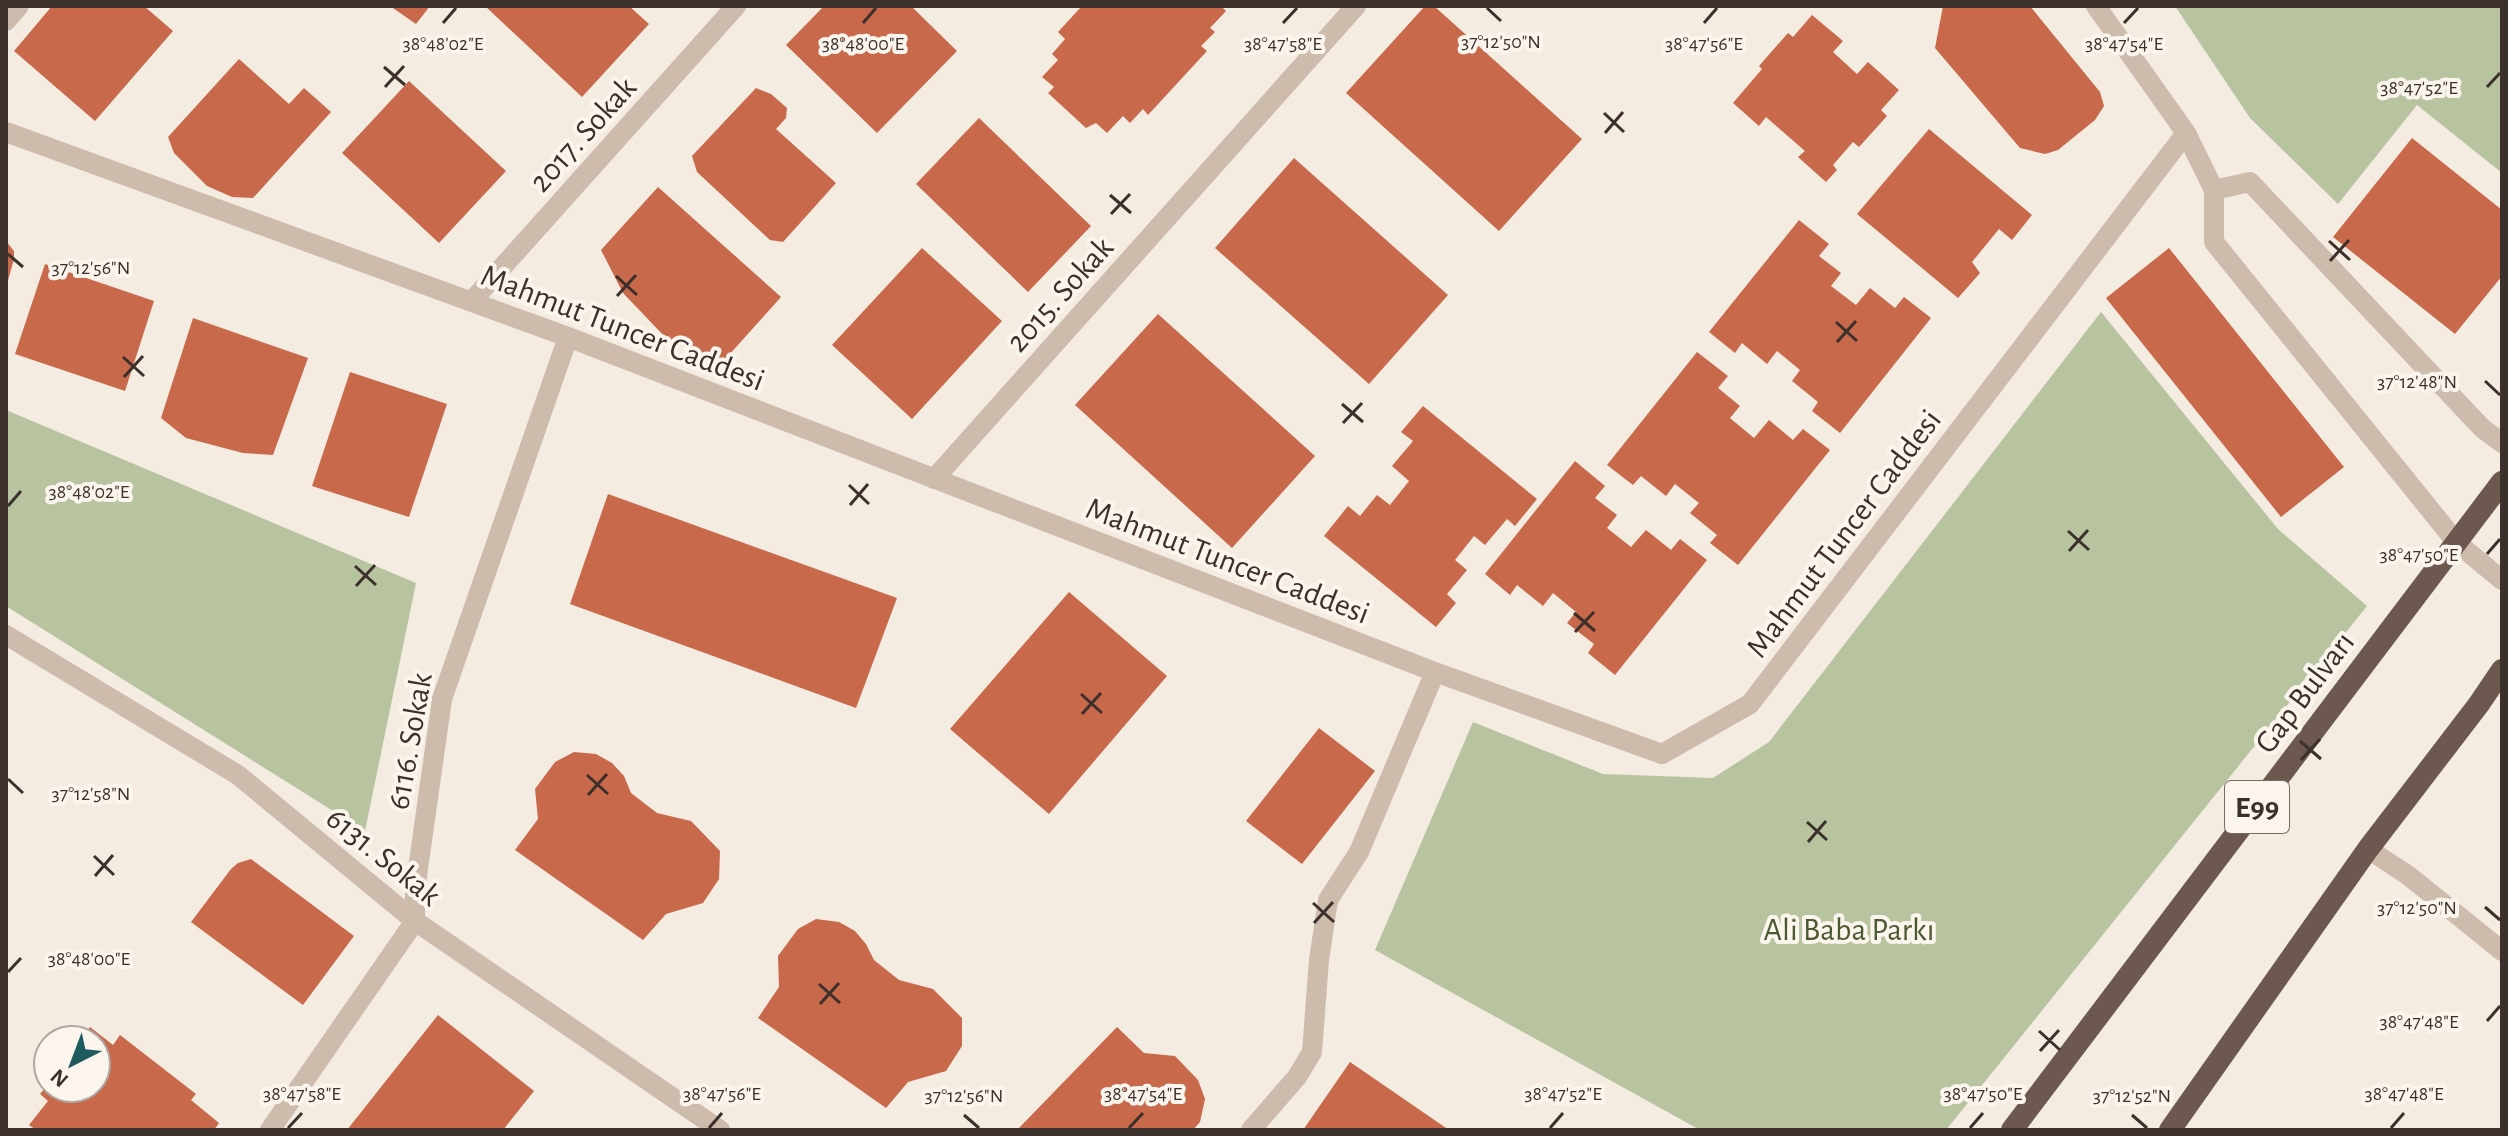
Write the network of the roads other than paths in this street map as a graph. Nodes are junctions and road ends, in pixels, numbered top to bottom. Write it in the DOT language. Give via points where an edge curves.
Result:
graph roads {
  1 [pos="19,6"];
  2 [pos="736,6"];
  3 [pos="1356,6"];
  4 [pos="2096,6"];
  5 [pos="6,21"];
  6 [pos="6,132"];
  7 [pos="2186,133"];
  8 [pos="2214,190"];
  9 [pos="472,301"];
  10 [pos="568,337"];
  11 [pos="2502,443"];
  12 [pos="934,479"];
  13 [pos="2502,482"];
  14 [pos="2457,543"];
  15 [pos="2502,580"];
  16 [pos="6,635"];
  17 [pos="2502,670"];
  18 [pos="1435,672"];
  19 [pos="2368,849"];
  20 [pos="415,921"];
  21 [pos="2502,951"];
  22 [pos="270,1130"];
  23 [pos="720,1130"];
  24 [pos="1251,1130"];
  25 [pos="2012,1130"];
  26 [pos="2170,1130"];
  1 -- 5 [label="street"];
  2 -- 9 [label="street, 2017. Sokak"];
  3 -- 12 [label="street, 2015. Sokak"];
  4 -- 7 [label="street"];
  6 -- 9 [label="street, Mahmut Tuncer Caddesi"];
  7 -- 8 [label="street"];
  7 -- 18 [label="street, Mahmut Tuncer Caddesi" via="1750,704 1662,754"];
  8 -- 11 [label="street" via="2250,182"];
  8 -- 14 [label="street" via="2214,242"];
  9 -- 10 [label="street, Mahmut Tuncer Caddesi"];
  10 -- 12 [label="street, Mahmut Tuncer Caddesi"];
  10 -- 20 [label="street, 6116. Sokak" via="442,699"];
  12 -- 18 [label="street, Mahmut Tuncer Caddesi"];
  13 -- 14 [label="highway, Gap Bulvarı / E99"];
  14 -- 15 [label="street"];
  14 -- 25 [label="highway, Gap Bulvarı / E99"];
  16 -- 20 [label="street, 6131. Sokak" via="238,775"];
  17 -- 19 [label="highway"];
  18 -- 24 [label="street" via="1359,852 1328,900 1312,1052"];
  19 -- 21 [label="street"];
  19 -- 26 [label="highway"];
  20 -- 22 [label="street"];
  20 -- 23 [label="street, 6131. Sokak"];
}
